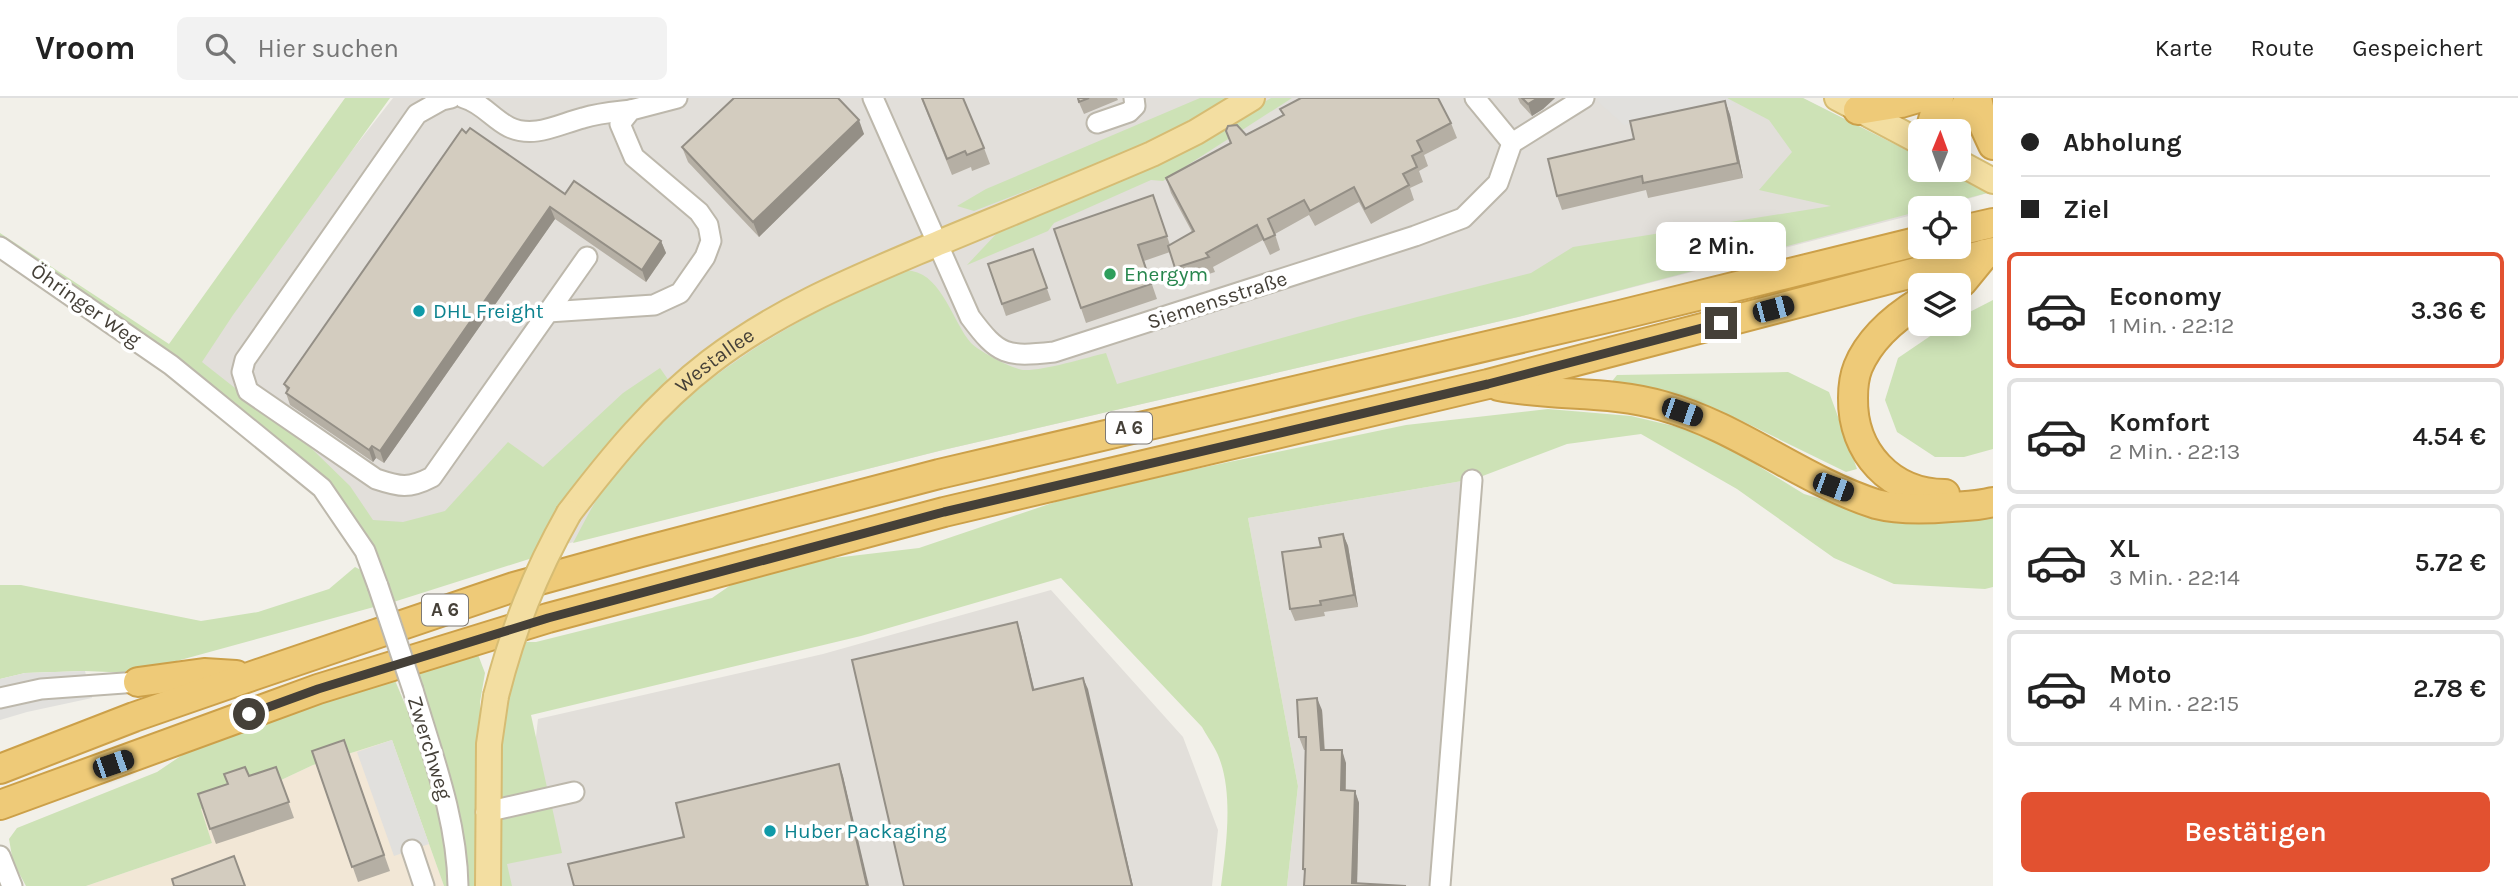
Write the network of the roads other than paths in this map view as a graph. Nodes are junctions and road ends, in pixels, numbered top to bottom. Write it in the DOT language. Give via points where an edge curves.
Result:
graph roads {
  1 [pos="451,98"];
  2 [pos="464,98"];
  3 [pos="677,98"];
  4 [pos="873,98"];
  5 [pos="1134,98"];
  6 [pos="1252,98"];
  7 [pos="1475,98"];
  8 [pos="1584,98"];
  9 [pos="1917,98"];
  10 [pos="1939,98"];
  11 [pos="1970,98"];
  12 [pos="1977,98"];
  13 [pos="1847,104"];
  14 [pos="625,117"];
  15 [pos="1933,119"];
  16 [pos="1959,119"];
  17 [pos="1097,123"];
  18 [pos="1908,136"];
  19 [pos="1512,143"];
  20 [pos="1993,145"];
  21 [pos="1971,169"];
  22 [pos="1993,181"];
  23 [pos="1993,223"];
  24 [pos="1971,228"];
  25 [pos="937,244"];
  26 [pos="1908,244"];
  27 [pos="0,247"];
  28 [pos="1989,253"];
  29 [pos="587,257"];
  30 [pos="1970,273"];
  31 [pos="1908,311"];
  32 [pos="548,312"];
  33 [pos="171,365"];
  34 [pos="1488,384"];
  35 [pos="1472,480"];
  36 [pos="1993,491"];
  37 [pos="1993,502"];
  38 [pos="251,676"];
  39 [pos="138,682"];
  40 [pos="0,698"];
  41 [pos="0,769"];
  42 [pos="574,792"];
  43 [pos="0,804"];
  44 [pos="486,813"];
  45 [pos="412,850"];
  46 [pos="0,856"];
  47 [pos="12,886"];
  48 [pos="424,886"];
  49 [pos="458,886"];
  50 [pos="488,886"];
  51 [pos="1440,886"];
  1 -- 32 [label="street" via="417,114 245,360 242,372 248,391 376,479 409,486 432,477"];
  2 -- 14 [label="street" via="510,128 532,131 601,113"];
  3 -- 14 [label="street"];
  4 -- 25 [label="street, Siemensstraße"];
  5 -- 17 [label="street" via="1135,106 1129,112"];
  6 -- 25 [label="main road, Westallee" via="1152,155"];
  7 -- 19 [label="street"];
  8 -- 19 [label="street"];
  9 -- 13 [label="highway" via="1901,103"];
  10 -- 15 [label="highway"];
  11 -- 16 [label="highway"];
  12 -- 20 [label="highway"];
  13 -- 18 [label="main road"];
  14 -- 32 [label="street" via="634,157 708,225 711,241 705,257 680,293 654,305"];
  19 -- 25 [label="street, Siemensstraße" via="1498,183 1463,218 1054,352 1021,356 1001,351 986,339 970,317"];
  21 -- 22 [label="main road"];
  23 -- 24 [label="highway"];
  25 -- 44 [label="main road, Westallee, bridge" via="844,282 773,318 709,362 611,458 569,513 524,603 496,696"];
  26 -- 38 [label="highway, A 6" via="818,504 514,587"];
  27 -- 33 [label="street, Öhringer Weg"];
  28 -- 30 [label="highway"];
  28 -- 34 [label="highway, A 6"];
  29 -- 32 [label="street"];
  31 -- 36 [label="highway" via="1877,336 1857,369 1853,409 1858,436 1872,461 1901,485 1941,494"];
  33 -- 49 [label="street, Zwerchweg, bridge" via="322,488 365,551 413,690 452,824"];
  34 -- 37 [label="highway" via="1527,391 1603,394 1663,406 1733,432 1833,487 1879,505 1930,509"];
  34 -- 43 [label="highway, A 6" via="944,512 548,618 318,689"];
  35 -- 51 [label="street"];
  38 -- 39 [label="highway" via="204,673"];
  38 -- 41 [label="highway, A 6"];
  39 -- 40 [label="street" via="41,689"];
  42 -- 44 [label="street"];
  44 -- 50 [label="main road, Westallee"];
  45 -- 48 [label="street"];
  46 -- 47 [label="street"];
}
